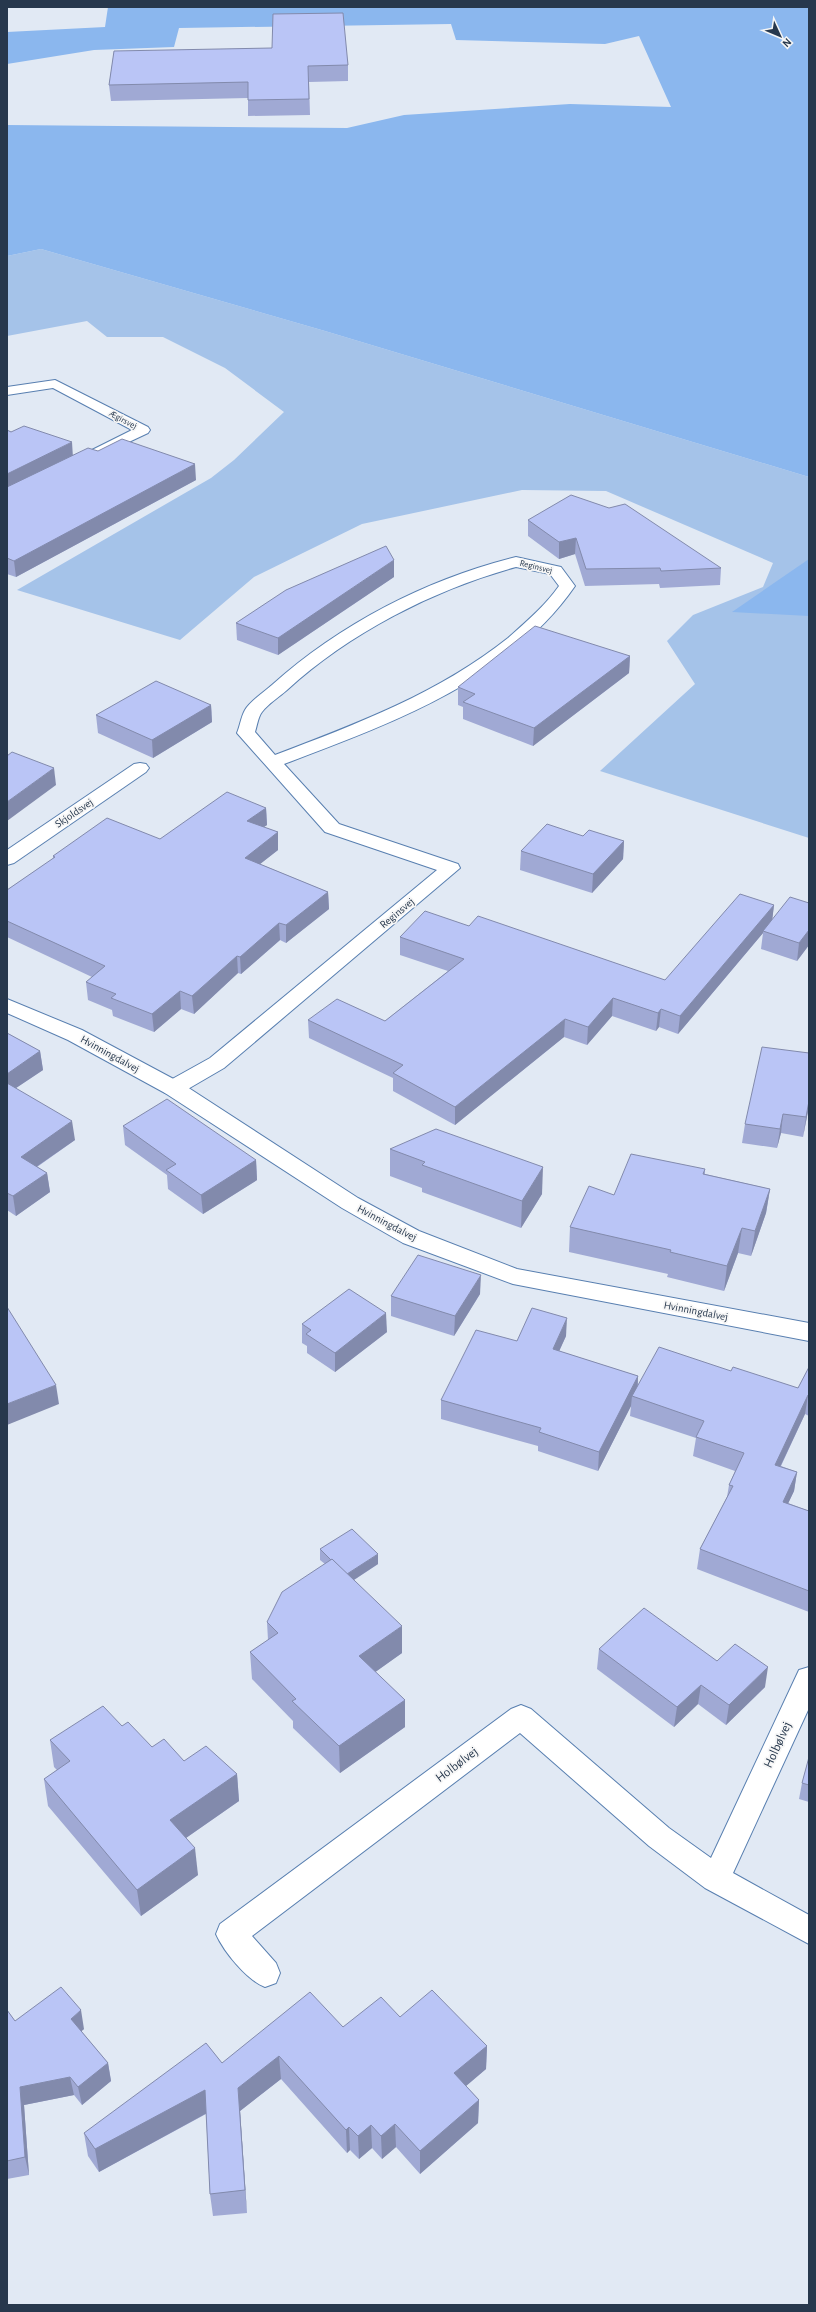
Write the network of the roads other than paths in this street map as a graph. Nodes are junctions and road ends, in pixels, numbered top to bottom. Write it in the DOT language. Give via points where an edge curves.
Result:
graph roads {
  1 [pos="7,391"];
  2 [pos="86,459"];
  3 [pos="272,762"];
  4 [pos="140,768"];
  5 [pos="7,858"];
  6 [pos="7,1005"];
  7 [pos="173,1088"];
  8 [pos="809,1332"];
  9 [pos="809,1678"];
  10 [pos="716,1878"];
  11 [pos="809,1930"];
  12 [pos="265,1973"];
  1 -- 2 [label="street, Ægirsvej" via="55,384 143,430"];
  3 -- 3 [label="street, Reginsvej" via="246,733 253,711 301,668 368,624 423,595 469,576 516,562 555,570 567,586 556,605 498,655 454,684 412,707 360,730"];
  3 -- 7 [label="street, Reginsvej" via="332,828 451,868 217,1063"];
  4 -- 5 [label="street, Skjoldsvej"];
  6 -- 7 [label="street, Hvinningdalvej" via="75,1035"];
  7 -- 8 [label="street, Hvinningdalvej" via="350,1203 411,1237 513,1276"];
  9 -- 10 [label="street, Holbølvej"];
  10 -- 11 [label="street, Holbølvej"];
  10 -- 12 [label="street, Holbølvej" via="659,1837 521,1717 231,1934"];
}
